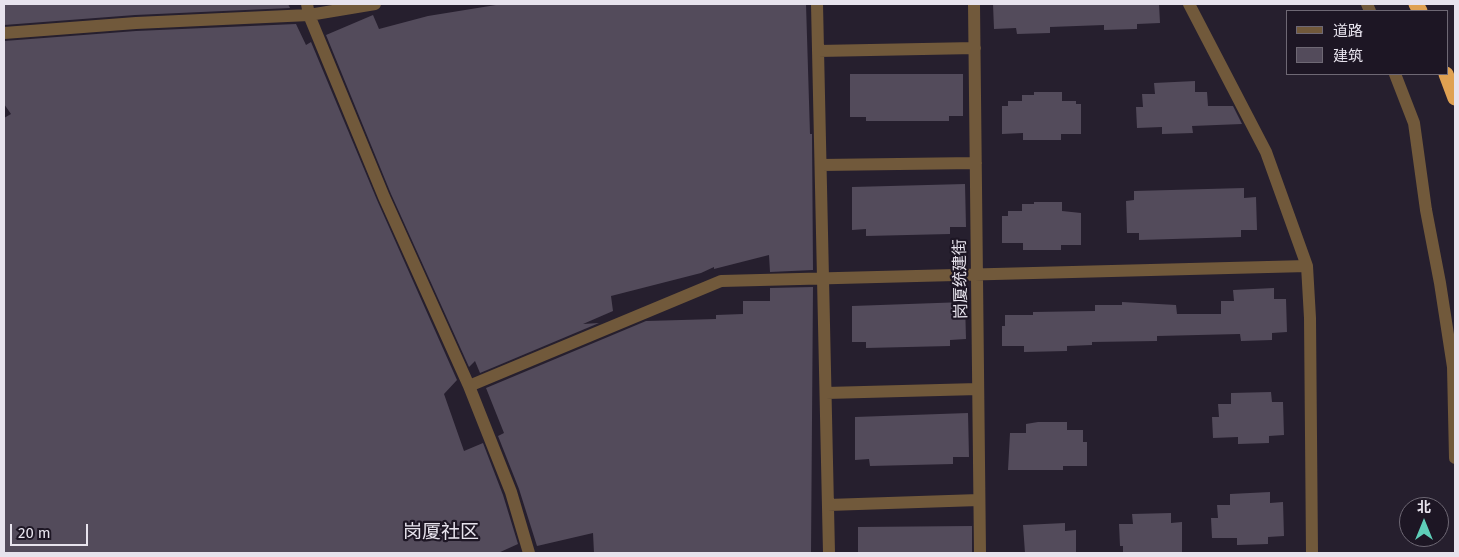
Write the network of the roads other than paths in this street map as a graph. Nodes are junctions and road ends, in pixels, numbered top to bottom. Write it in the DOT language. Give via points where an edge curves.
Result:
graph roads {
  1 [pos="375,4"];
  2 [pos="817,4"];
  3 [pos="974,4"];
  4 [pos="1189,4"];
  5 [pos="308,10"];
  6 [pos="4,33"];
  7 [pos="975,48"];
  8 [pos="818,51"];
  9 [pos="1395,75"];
  10 [pos="1446,75"];
  11 [pos="1455,98"];
  12 [pos="976,163"];
  13 [pos="820,165"];
  14 [pos="1307,266"];
  15 [pos="977,273"];
  16 [pos="823,278"];
  17 [pos="469,386"];
  18 [pos="978,388"];
  19 [pos="826,393"];
  20 [pos="1455,458"];
  21 [pos="979,500"];
  22 [pos="828,505"];
  23 [pos="529,553"];
  24 [pos="829,553"];
  25 [pos="980,553"];
  26 [pos="1312,553"];
  1 -- 5 [label="street"];
  2 -- 8 [label="street"];
  3 -- 7 [label="street, 岗厦统建街"];
  4 -- 14 [label="street" via="1266,152"];
  5 -- 6 [label="street"];
  5 -- 17 [label="street" via="384,197"];
  7 -- 8 [label="street"];
  7 -- 12 [label="street, 岗厦统建街"];
  8 -- 13 [label="street"];
  9 -- 20 [label="street" via="1414,123 1440,283 1453,367"];
  10 -- 11 [label="highway"];
  12 -- 13 [label="street"];
  12 -- 15 [label="street, 岗厦统建街"];
  13 -- 16 [label="street"];
  14 -- 15 [label="street"];
  14 -- 26 [label="street"];
  15 -- 16 [label="street"];
  15 -- 18 [label="street, 岗厦统建街"];
  16 -- 17 [label="street" via="721,281"];
  16 -- 19 [label="street"];
  17 -- 23 [label="street" via="511,492"];
  18 -- 19 [label="street"];
  18 -- 21 [label="street, 岗厦统建街"];
  19 -- 22 [label="street"];
  21 -- 22 [label="street"];
  21 -- 25 [label="street, 岗厦统建街"];
  22 -- 24 [label="street"];
}
